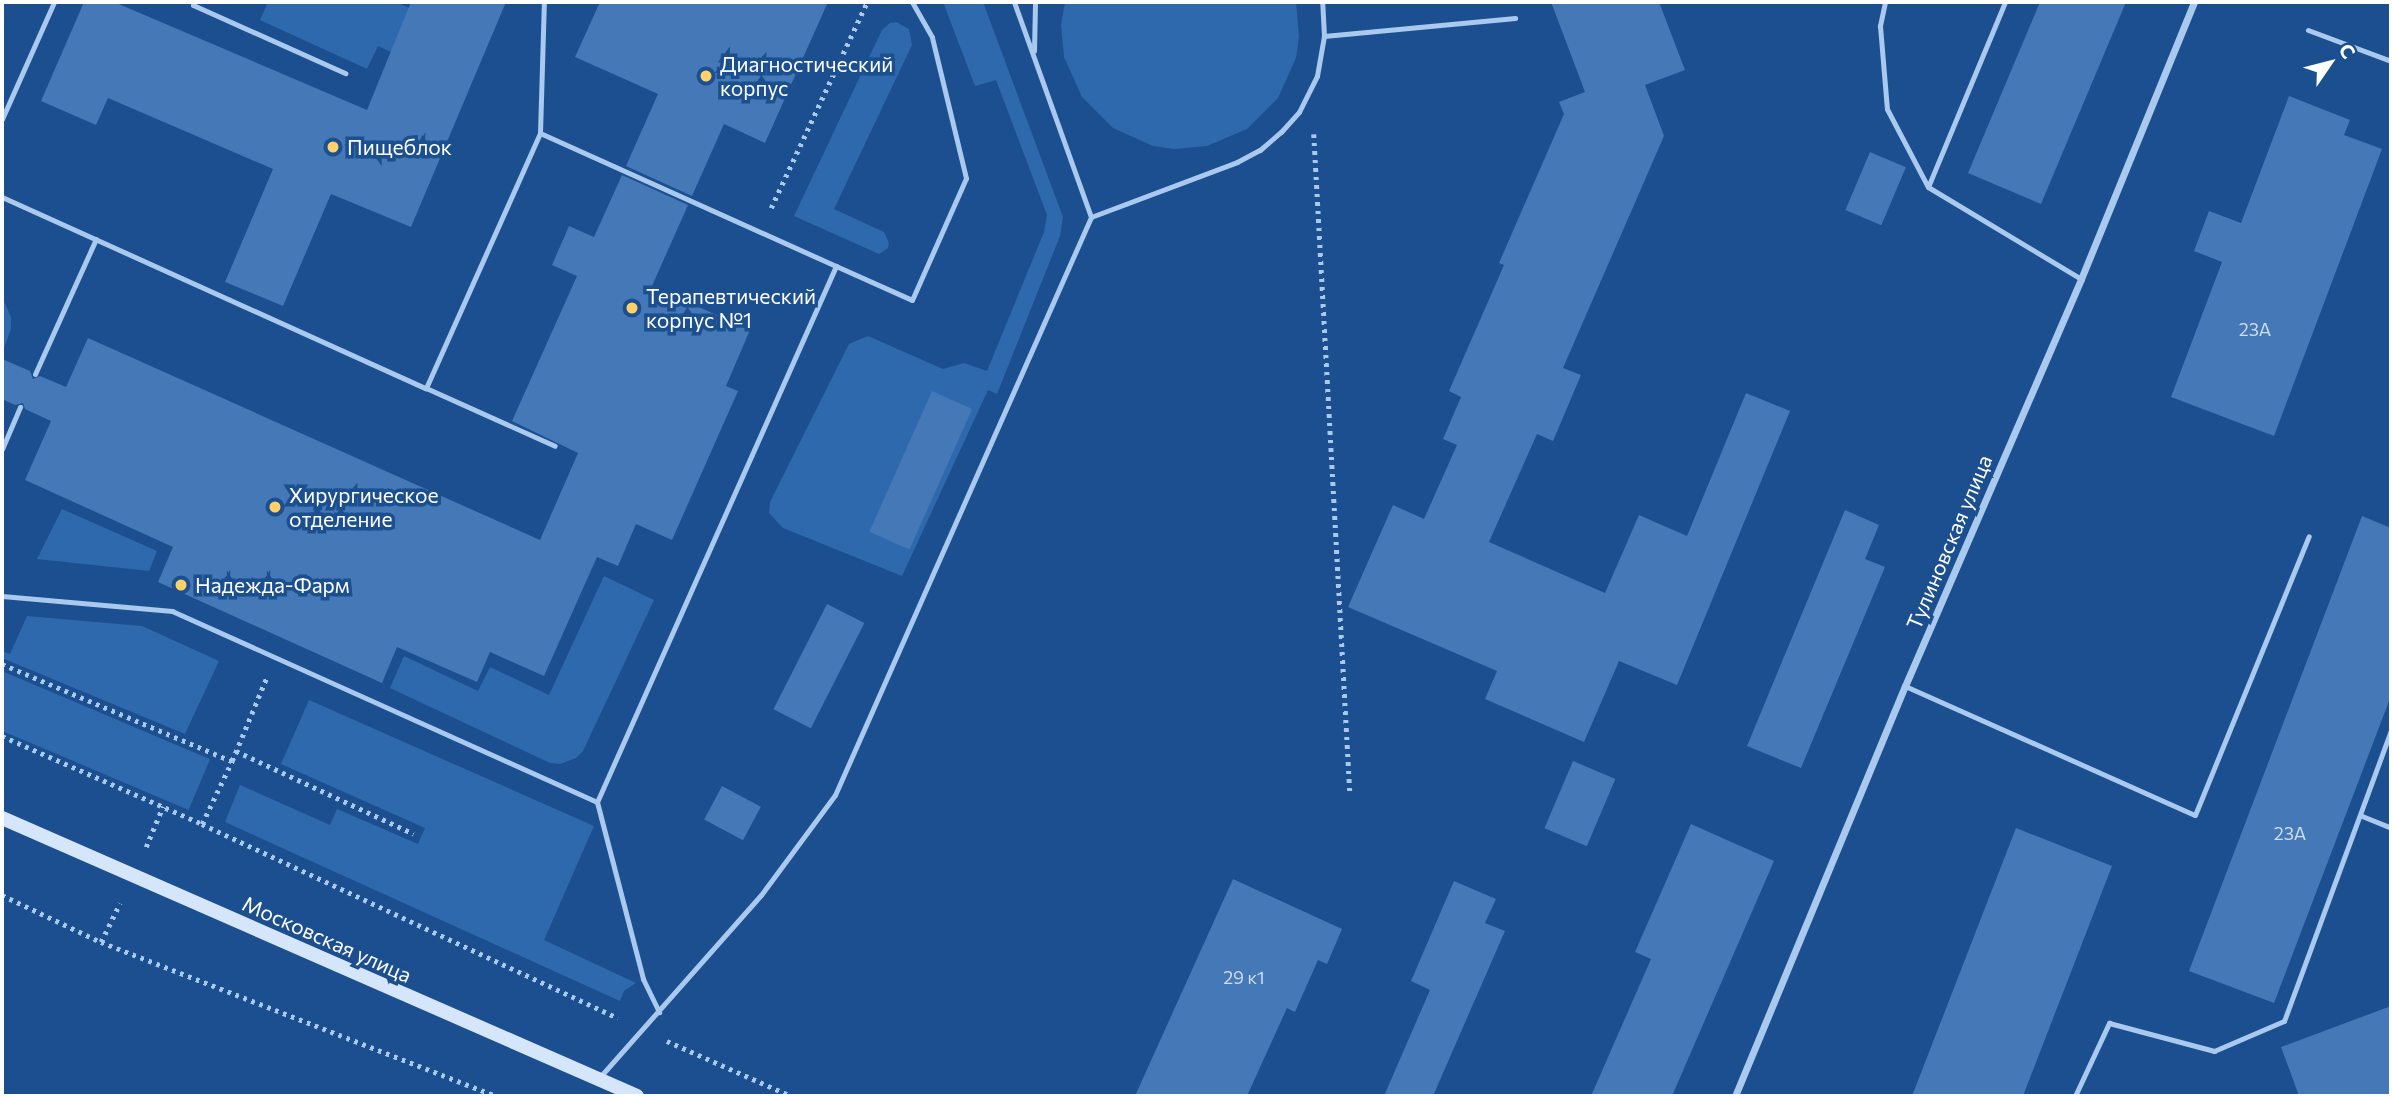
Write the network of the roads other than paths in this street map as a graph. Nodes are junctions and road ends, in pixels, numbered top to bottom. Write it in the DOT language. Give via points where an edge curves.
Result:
graph roads {
  1 [pos="54,2"];
  2 [pos="194,2"];
  3 [pos="544,2"];
  4 [pos="912,2"];
  5 [pos="1014,2"];
  6 [pos="1035,2"];
  7 [pos="1322,2"];
  8 [pos="1885,2"];
  9 [pos="2004,2"];
  10 [pos="2194,2"];
  11 [pos="1515,18"];
  12 [pos="2308,30"];
  13 [pos="1324,36"];
  14 [pos="2391,61"];
  15 [pos="345,73"];
  16 [pos="1040,74"];
  17 [pos="2,119"];
  18 [pos="540,133"];
  19 [pos="1928,187"];
  20 [pos="2,197"];
  21 [pos="1091,217"];
  22 [pos="96,239"];
  23 [pos="836,266"];
  24 [pos="2081,279"];
  25 [pos="35,373"];
  26 [pos="426,388"];
  27 [pos="20,407"];
  28 [pos="555,446"];
  29 [pos="2,449"];
  30 [pos="2309,536"];
  31 [pos="2,596"];
  32 [pos="1905,686"];
  33 [pos="2391,730"];
  34 [pos="597,802"];
  35 [pos="2362,816"];
  36 [pos="2,817"];
  37 [pos="2391,828"];
  38 [pos="659,1012"];
  39 [pos="597,1080"];
  40 [pos="637,1096"];
  41 [pos="1735,1096"];
  42 [pos="2075,1096"];
  1 -- 17 [label="lane"];
  2 -- 15 [label="lane"];
  3 -- 18 [label="lane"];
  4 -- 23 [label="lane" via="932,37 967,178 912,300"];
  5 -- 16 [label="lane"];
  6 -- 16 [label="lane" via="1032,34"];
  7 -- 13 [label="lane"];
  8 -- 19 [label="lane" via="1880,26 1887,108"];
  9 -- 19 [label="lane"];
  10 -- 24 [label="street, Тулиновская улица"];
  11 -- 13 [label="lane"];
  12 -- 14 [label="lane"];
  13 -- 21 [label="lane" via="1312,88 1290,123 1271,141 1249,156"];
  16 -- 21 [label="lane"];
  18 -- 23 [label="lane"];
  18 -- 26 [label="lane"];
  19 -- 24 [label="lane"];
  20 -- 22 [label="lane"];
  21 -- 38 [label="lane" via="835,794 761,895"];
  22 -- 25 [label="lane"];
  22 -- 26 [label="lane"];
  23 -- 34 [label="lane"];
  24 -- 32 [label="street, Тулиновская улица"];
  26 -- 28 [label="lane"];
  27 -- 29 [label="lane"];
  30 -- 32 [label="lane" via="2195,816"];
  31 -- 34 [label="lane" via="172,611"];
  32 -- 41 [label="street, Тулиновская улица"];
  33 -- 35 [label="lane"];
  34 -- 38 [label="lane" via="643,979"];
  35 -- 37 [label="lane"];
  35 -- 42 [label="lane" via="2284,1021 2214,1051 2109,1023"];
  36 -- 39 [label="main road, Московская улица"];
  38 -- 39 [label="lane"];
  39 -- 40 [label="main road, Московская улица"];
}
